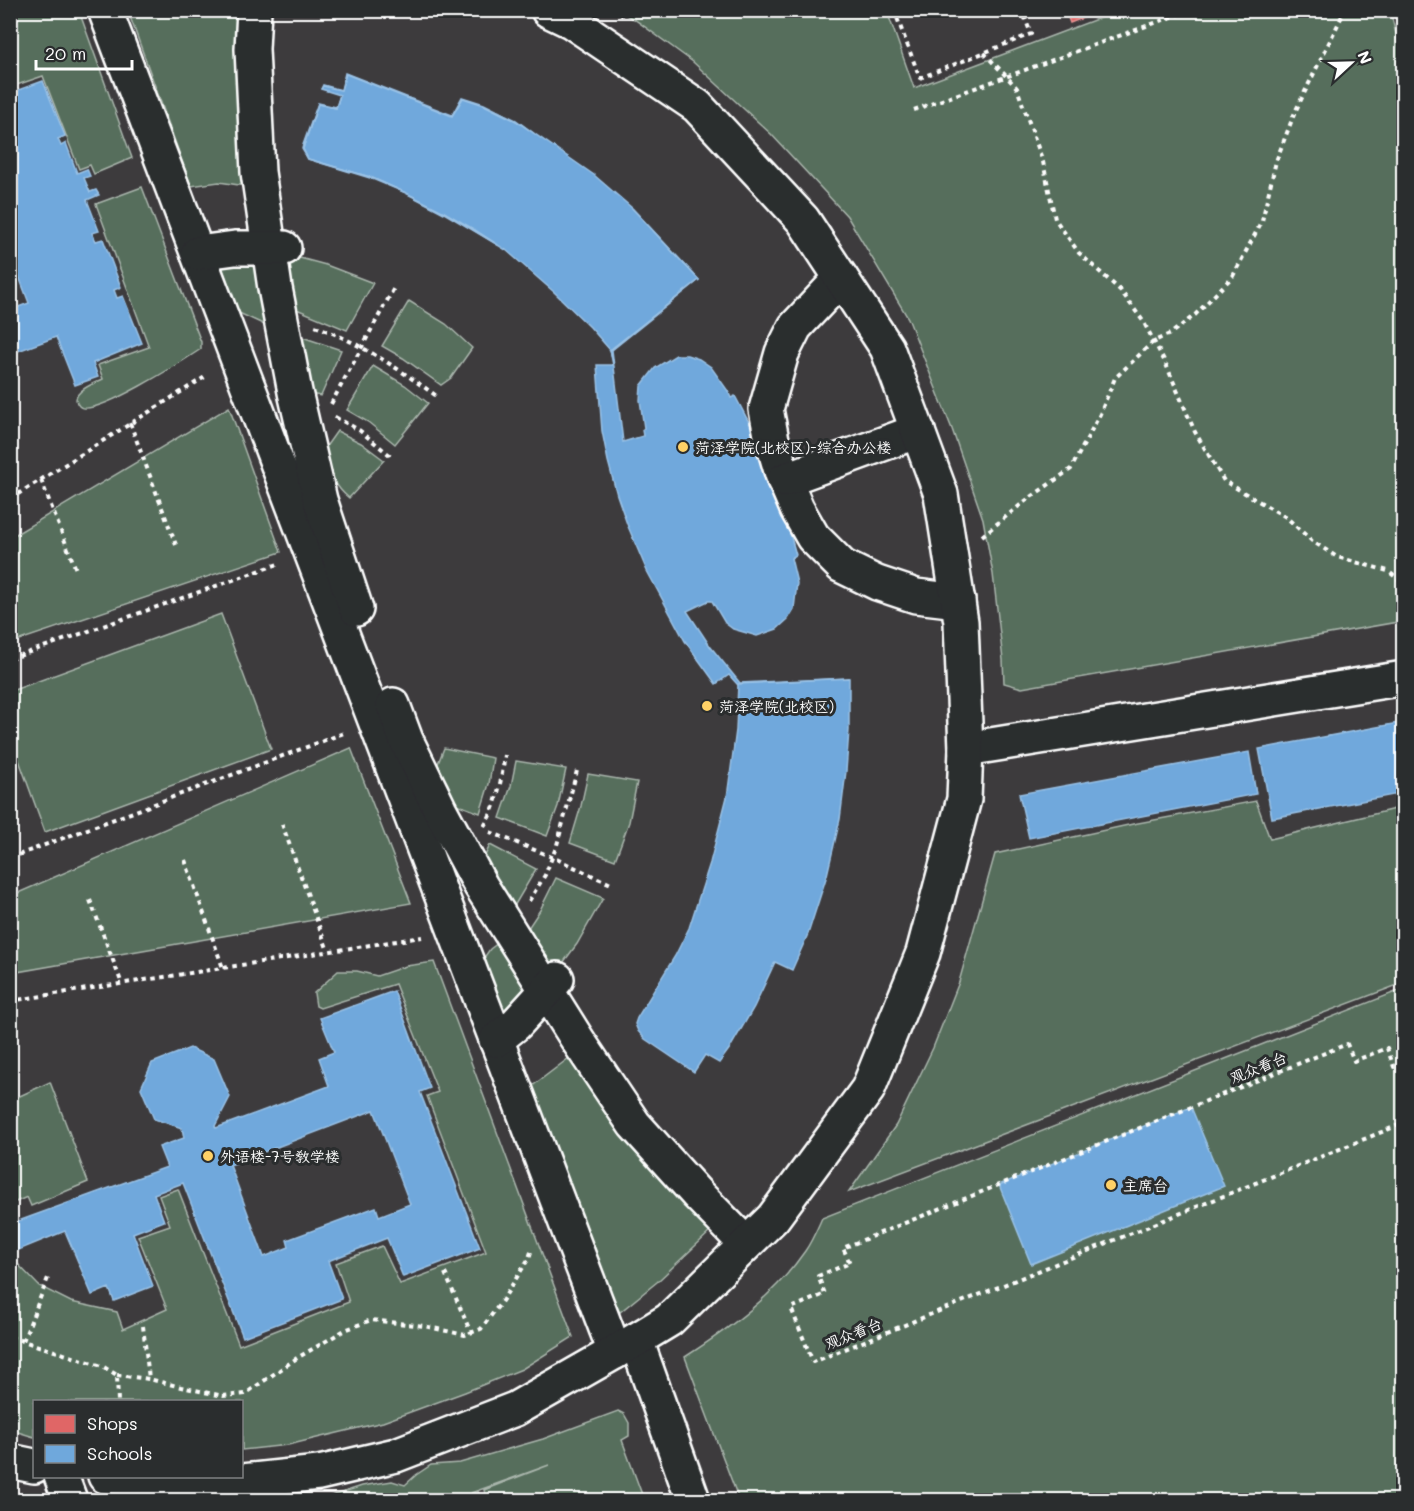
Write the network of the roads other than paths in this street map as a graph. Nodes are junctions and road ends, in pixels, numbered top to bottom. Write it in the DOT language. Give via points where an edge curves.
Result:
graph roads {
  1 [pos="105,10"];
  2 [pos="254,10"];
  3 [pos="548,10"];
  4 [pos="277,248"];
  5 [pos="198,253"];
  6 [pos="841,278"];
  7 [pos="918,431"];
  8 [pos="784,480"];
  9 [pos="958,602"];
  10 [pos="1404,678"];
  11 [pos="966,749"];
  12 [pos="551,985"];
  13 [pos="496,1040"];
  14 [pos="746,1244"];
  15 [pos="625,1346"];
  16 [pos="10,1461"];
  17 [pos="33,1466"];
  18 [pos="62,1478"];
  19 [pos="130,1478"];
  20 [pos="70,1500"];
  21 [pos="693,1500"];
  1 -- 5 [label="street"];
  2 -- 4 [label="street" via="258,172"];
  3 -- 6 [label="street" via="571,21 697,106 803,220"];
  4 -- 5 [label="street"];
  4 -- 12 [label="street" via="280,313 296,392 320,500 348,589 406,740 440,810 507,929"];
  5 -- 13 [label="street"];
  6 -- 7 [label="street" via="887,348"];
  6 -- 8 [label="street" via="795,327 782,353 766,410"];
  7 -- 8 [label="street"];
  7 -- 9 [label="street" via="941,494"];
  8 -- 9 [label="street" via="813,537 842,566 916,596"];
  9 -- 11 [label="street"];
  10 -- 11 [label="street"];
  11 -- 14 [label="street" via="964,799 922,952 868,1089 773,1218"];
  12 -- 13 [label="street"];
  12 -- 14 [label="street" via="634,1124"];
  13 -- 15 [label="street"];
  14 -- 15 [label="street" via="669,1320"];
  15 -- 19 [label="street" via="515,1409 396,1455 319,1473 242,1481"];
  15 -- 21 [label="street"];
  16 -- 17 [label="street"];
  18 -- 20 [label="street"];
}
